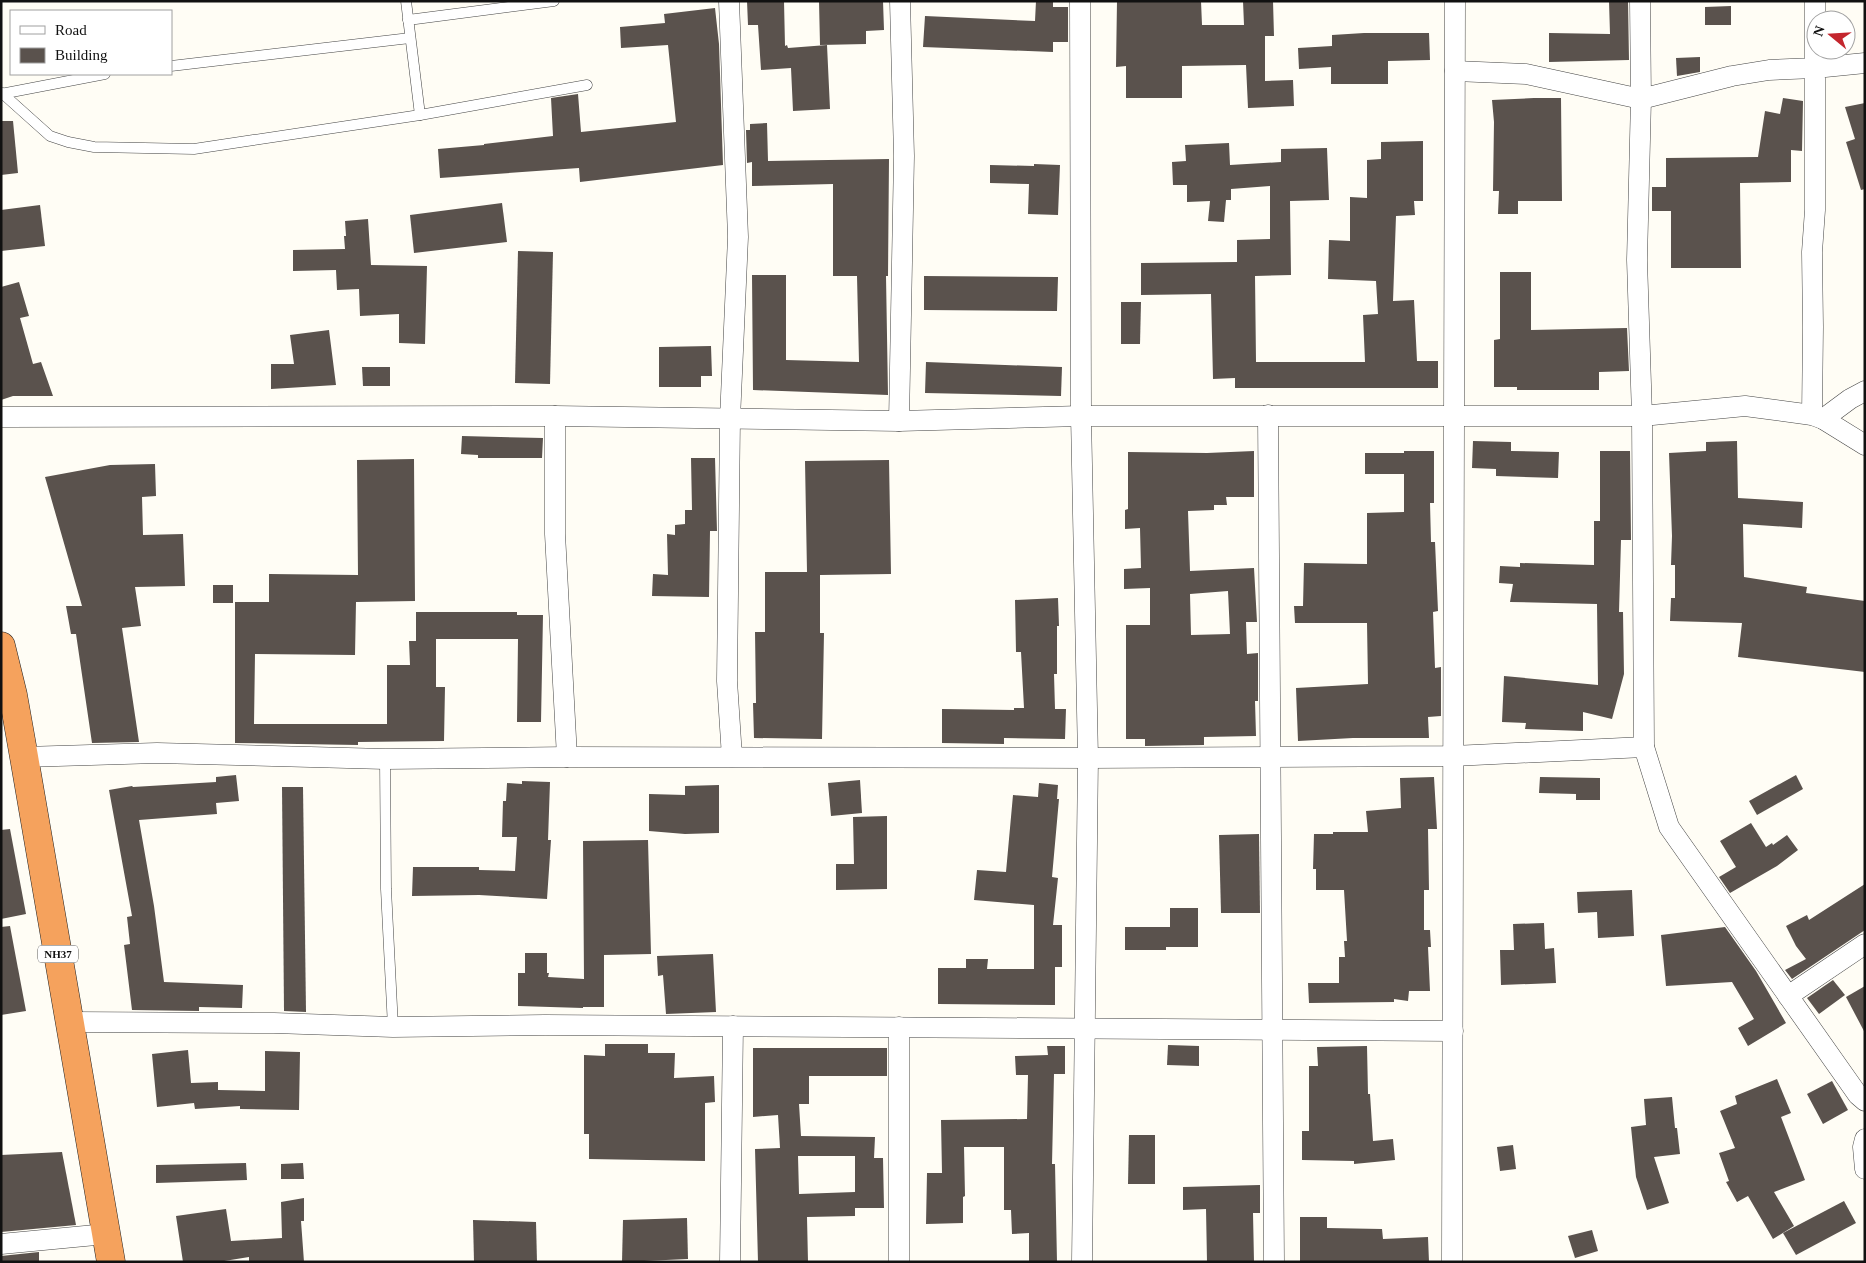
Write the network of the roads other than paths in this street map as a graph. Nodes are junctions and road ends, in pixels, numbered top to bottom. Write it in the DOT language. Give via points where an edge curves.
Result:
graph roads {
  1 [pos="406,1"];
  2 [pos="460,1"];
  3 [pos="554,1"];
  4 [pos="729,1"];
  5 [pos="900,1"];
  6 [pos="1080,1"];
  7 [pos="1455,1"];
  8 [pos="1640,1"];
  9 [pos="1815,1"];
  10 [pos="461,13"];
  11 [pos="408,20"];
  12 [pos="410,38"];
  13 [pos="1865,62"];
  14 [pos="172,66"];
  15 [pos="1815,68"];
  16 [pos="1455,70"];
  17 [pos="100,75"];
  18 [pos="587,85"];
  19 [pos="1,94"];
  20 [pos="1641,99"];
  21 [pos="420,115"];
  22 [pos="1865,391"];
  23 [pos="1268,415"];
  24 [pos="1454,415"];
  25 [pos="555,416"];
  26 [pos="1080,416"];
  27 [pos="1642,416"];
  28 [pos="1,417"];
  29 [pos="1818,417"];
  30 [pos="730,419"];
  31 [pos="899,421"];
  32 [pos="1865,446"];
  33 [pos="1,646"];
  34 [pos="1644,747"];
  35 [pos="1453,756"];
  36 [pos="24,757"];
  37 [pos="567,757"];
  38 [pos="732,757"];
  39 [pos="1270,757"];
  40 [pos="1088,758"];
  41 [pos="385,759"];
  42 [pos="1865,944"];
  43 [pos="1788,996"];
  44 [pos="70,1022"];
  45 [pos="733,1026"];
  46 [pos="393,1027"];
  47 [pos="899,1027"];
  48 [pos="1085,1028"];
  49 [pos="1272,1030"];
  50 [pos="1453,1031"];
  51 [pos="1865,1101"];
  52 [pos="1865,1139"];
  53 [pos="1865,1169"];
  54 [pos="106,1234"];
  55 [pos="1,1244"];
  56 [pos="111,1262"];
  57 [pos="730,1262"];
  58 [pos="899,1262"];
  59 [pos="1082,1262"];
  60 [pos="1274,1262"];
  61 [pos="1452,1262"];
  1 -- 11 [label="lane"];
  2 -- 10 [label="lane"];
  3 -- 10 [label="lane"];
  4 -- 30 [label="street" via="738,237"];
  5 -- 31 [label="street" via="904,156"];
  6 -- 26 [label="street"];
  7 -- 16 [label="street"];
  8 -- 20 [label="street"];
  9 -- 15 [label="street"];
  10 -- 11 [label="lane"];
  11 -- 12 [label="lane"];
  12 -- 14 [label="lane"];
  12 -- 21 [label="lane"];
  13 -- 15 [label="street"];
  15 -- 20 [label="street" via="1732,76"];
  15 -- 29 [label="street" via="1812,252"];
  16 -- 20 [label="street" via="1526,74"];
  16 -- 24 [label="street"];
  17 -- 19 [label="lane"];
  18 -- 21 [label="lane"];
  19 -- 21 [label="lane" via="50,136 94,147 194,149"];
  20 -- 27 [label="street" via="1637,260"];
  22 -- 29 [label="street"];
  23 -- 24 [label="street"];
  23 -- 26 [label="street"];
  23 -- 39 [label="street"];
  24 -- 27 [label="street"];
  24 -- 35 [label="street"];
  25 -- 28 [label="street"];
  25 -- 30 [label="street"];
  25 -- 37 [label="street" via="555,534"];
  26 -- 31 [label="street"];
  26 -- 40 [label="street"];
  27 -- 29 [label="street" via="1745,406"];
  27 -- 34 [label="street"];
  29 -- 32 [label="street"];
  30 -- 31 [label="street"];
  30 -- 38 [label="street" via="728,681"];
  33 -- 36 [label="highway, NH37"];
  34 -- 35 [label="street"];
  34 -- 43 [label="street" via="1669,827"];
  35 -- 39 [label="street"];
  35 -- 50 [label="street"];
  36 -- 41 [label="street" via="157,753"];
  36 -- 44 [label="highway, NH37"];
  37 -- 38 [label="street"];
  37 -- 41 [label="street"];
  38 -- 40 [label="street"];
  39 -- 40 [label="street"];
  39 -- 49 [label="street"];
  40 -- 48 [label="street"];
  41 -- 46 [label="lane" via="386,889"];
  42 -- 43 [label="street"];
  43 -- 51 [label="street"];
  44 -- 46 [label="street"];
  44 -- 54 [label="highway, NH37"];
  45 -- 46 [label="street"];
  45 -- 47 [label="street"];
  45 -- 57 [label="street"];
  47 -- 48 [label="street"];
  47 -- 58 [label="street"];
  48 -- 49 [label="street"];
  48 -- 59 [label="street"];
  49 -- 50 [label="street"];
  49 -- 60 [label="street"];
  50 -- 61 [label="street"];
  52 -- 53 [label="street"];
  54 -- 55 [label="street"];
  54 -- 56 [label="highway, NH37"];
}
